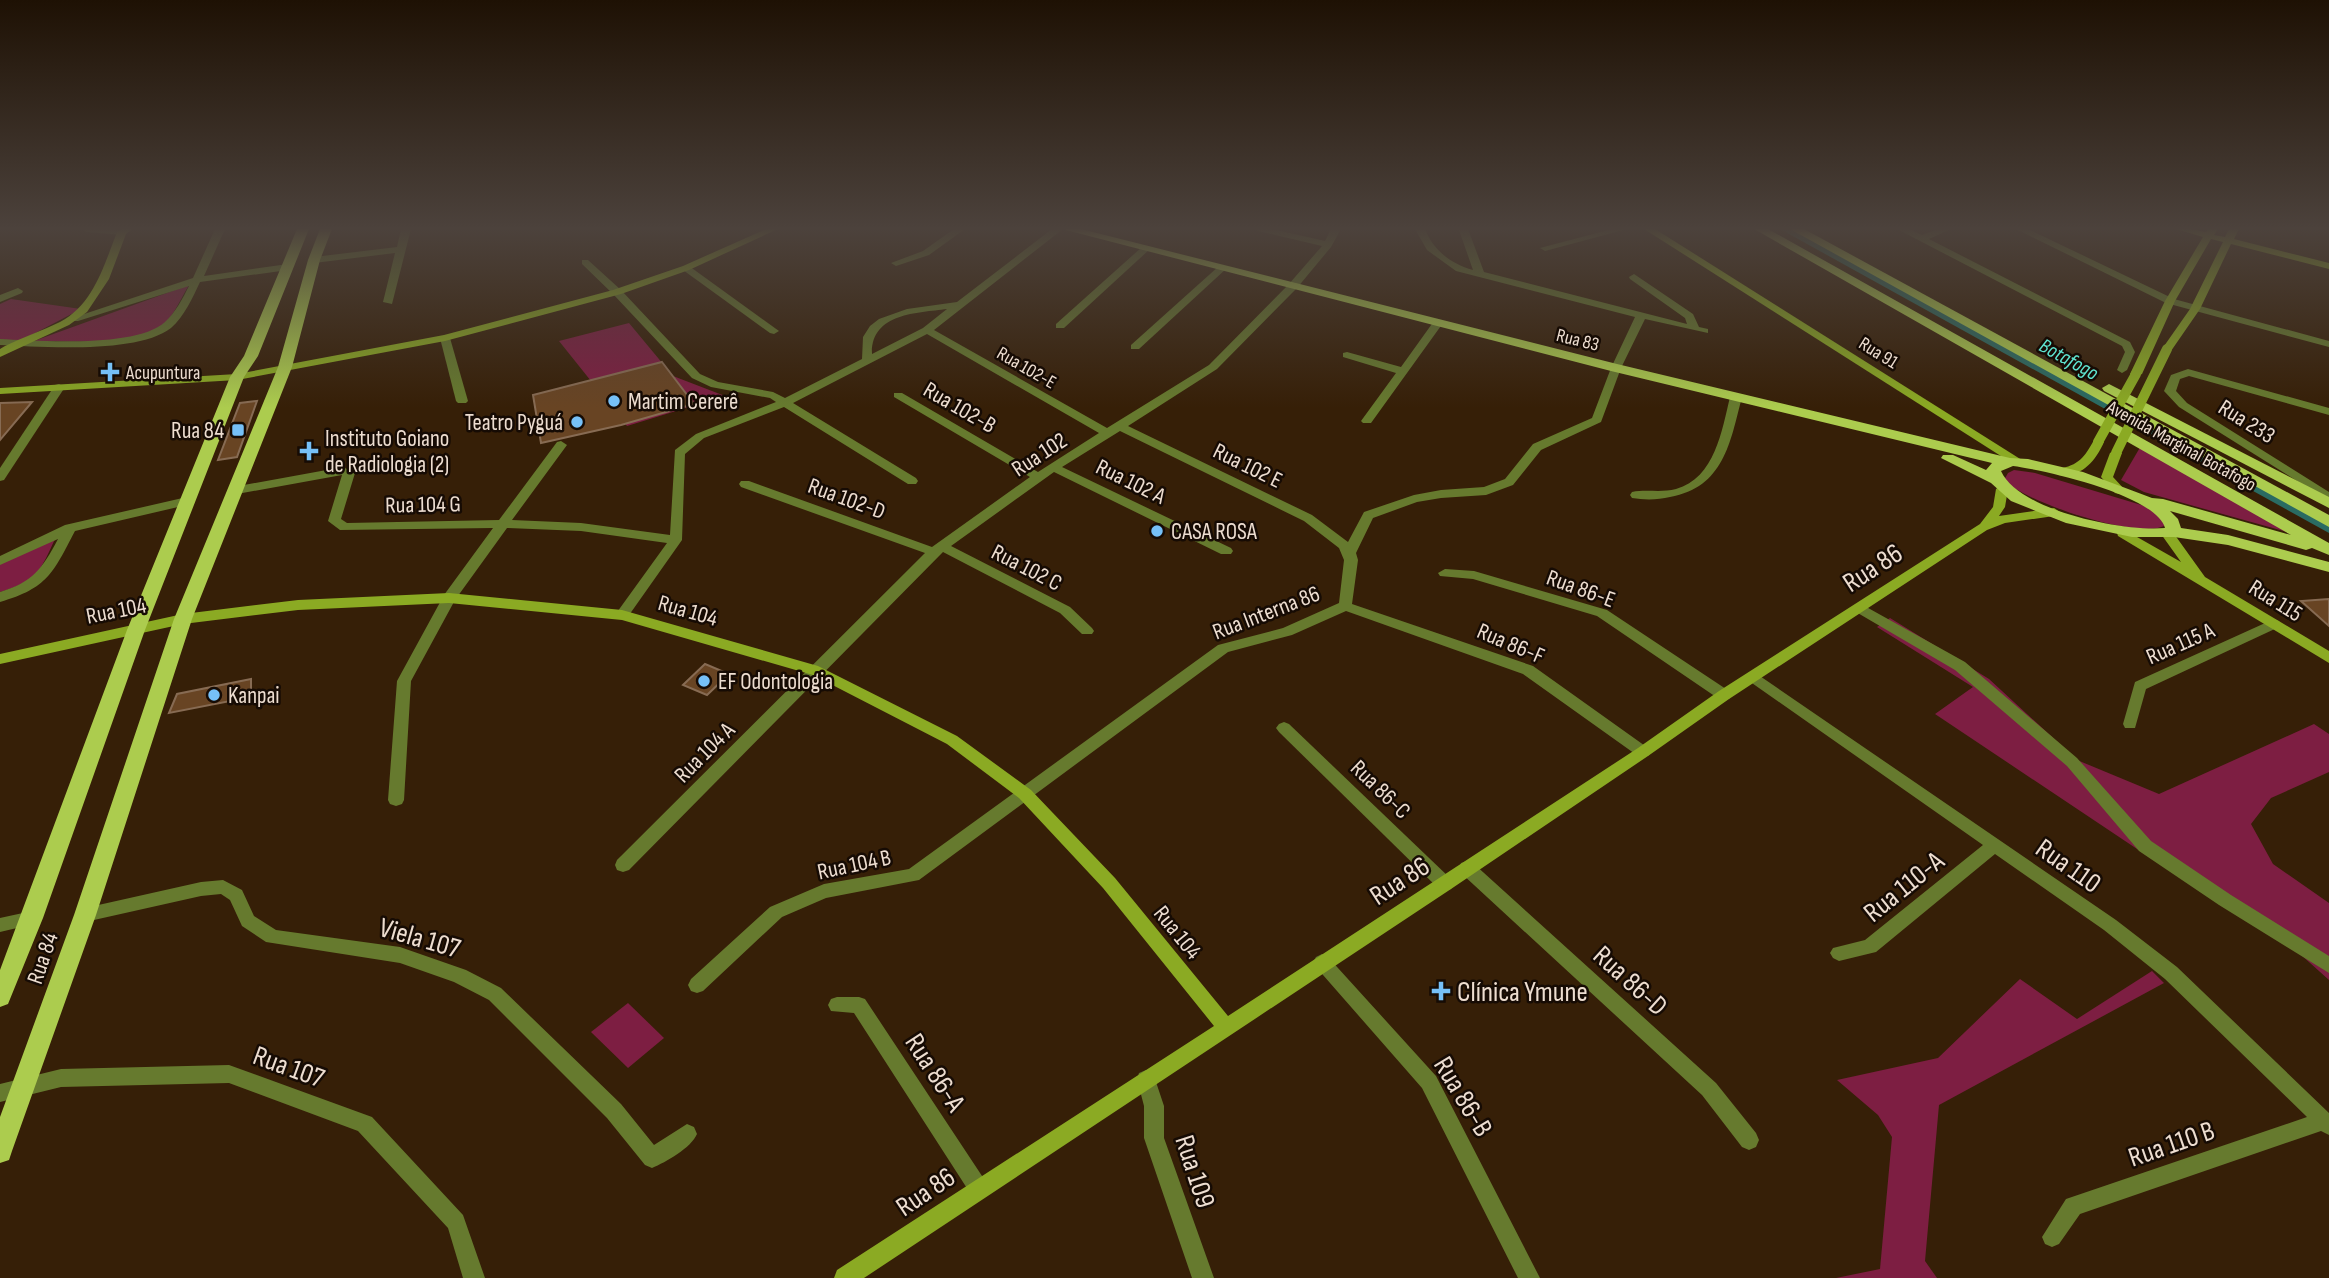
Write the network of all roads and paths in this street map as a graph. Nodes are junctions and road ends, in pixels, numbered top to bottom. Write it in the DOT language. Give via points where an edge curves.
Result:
graph roads {
  1 [pos="98,289"];
  2 [pos="171,289"];
  3 [pos="191,289"];
  4 [pos="279,289"];
  5 [pos="306,289"];
  6 [pos="391,289"];
  7 [pos="614,289"];
  8 [pos="628,289"];
  9 [pos="715,289"];
  10 [pos="980,289"];
  11 [pos="1101,289"];
  12 [pos="1199,289"];
  13 [pos="1290,289"];
  14 [pos="1303,289"];
  15 [pos="1531,289"];
  16 [pos="1650,289"];
  17 [pos="1742,289"];
  18 [pos="1865,289"];
  19 [pos="1905,289"];
  20 [pos="2018,289"];
  21 [pos="2144,289"];
  22 [pos="2177,289"];
  23 [pos="2205,289"];
  24 [pos="18,291"];
  25 [pos="618,292"];
  26 [pos="0,299"];
  27 [pos="2170,301"];
  28 [pos="388,302"];
  29 [pos="958,305"];
  30 [pos="2195,309"];
  31 [pos="1948,312"];
  32 [pos="1641,316"];
  33 [pos="74,319"];
  34 [pos="1438,323"];
  35 [pos="1060,326"];
  36 [pos="927,330"];
  37 [pos="774,331"];
  38 [pos="445,338"];
  39 [pos="0,342"];
  40 [pos="15,343"];
  41 [pos="2329,344"];
  42 [pos="1135,347"];
  43 [pos="0,354"];
  44 [pos="1347,355"];
  45 [pos="867,359"];
  46 [pos="285,367"];
  47 [pos="1616,368"];
  48 [pos="2122,370"];
  49 [pos="1403,371"];
  50 [pos="237,377"];
  51 [pos="60,387"];
  52 [pos="0,391"];
  53 [pos="898,395"];
  54 [pos="1737,397"];
  55 [pos="462,401"];
  56 [pos="784,403"];
  57 [pos="2329,412"];
  58 [pos="1367,421"];
  59 [pos="1835,421"];
  60 [pos="1121,427"];
  61 [pos="1109,435"];
  62 [pos="561,445"];
  63 [pos="2013,462"];
  64 [pos="1055,468"];
  65 [pos="2062,472"];
  66 [pos="0,477"];
  67 [pos="1038,477"];
  68 [pos="912,481"];
  69 [pos="745,484"];
  70 [pos="1998,484"];
  71 [pos="2119,489"];
  72 [pos="237,490"];
  73 [pos="1636,495"];
  74 [pos="2144,499"];
  75 [pos="2329,500"];
  76 [pos="187,501"];
  77 [pos="2054,512"];
  78 [pos="2329,522"];
  79 [pos="504,524"];
  80 [pos="1983,527"];
  81 [pos="70,528"];
  82 [pos="2123,533"];
  83 [pos="2171,533"];
  84 [pos="677,540"];
  85 [pos="939,549"];
  86 [pos="1226,551"];
  87 [pos="2329,551"];
  88 [pos="1349,553"];
  89 [pos="0,561"];
  90 [pos="2329,567"];
  91 [pos="1445,573"];
  92 [pos="2200,579"];
  93 [pos="0,597"];
  94 [pos="449,598"];
  95 [pos="1345,606"];
  96 [pos="1861,609"];
  97 [pos="622,615"];
  98 [pos="183,619"];
  99 [pos="2274,624"];
  100 [pos="136,630"];
  101 [pos="1087,631"];
  102 [pos="2329,658"];
  103 [pos="0,659"];
  104 [pos="818,671"];
  105 [pos="1754,677"];
  106 [pos="1724,695"];
  107 [pos="2130,724"];
  108 [pos="1284,728"];
  109 [pos="1643,752"];
  110 [pos="1025,794"];
  111 [pos="396,800"];
  112 [pos="1994,845"];
  113 [pos="623,865"];
  114 [pos="1467,868"];
  115 [pos="1445,884"];
  116 [pos="85,915"];
  117 [pos="32,918"];
  118 [pos="0,925"];
  119 [pos="1839,953"];
  120 [pos="1322,962"];
  121 [pos="2329,965"];
  122 [pos="698,985"];
  123 [pos="0,997"];
  124 [pos="837,1005"];
  125 [pos="1225,1026"];
  126 [pos="1146,1079"];
  127 [pos="25,1087"];
  128 [pos="0,1093"];
  129 [pos="2326,1124"];
  130 [pos="687,1134"];
  131 [pos="1749,1140"];
  132 [pos="0,1151"];
  133 [pos="979,1189"];
  134 [pos="2052,1237"];
  135 [pos="855,1275"];
  136 [pos="474,1278"];
  137 [pos="1203,1278"];
  138 [pos="1529,1278"];
  1 -- 33 [label="main road"];
  2 -- 33 [label="street"];
  3 -- 40 [label="street" via="169,325 141,339"];
  4 -- 50 [label="main road, Rua 84" via="251,356"];
  5 -- 46 [label="main road, Rua 84"];
  6 -- 28 [label="street"];
  7 -- 25 [label="street"];
  8 -- 25 [label="main road"];
  9 -- 37 [label="street"];
  10 -- 29 [label="street"];
  11 -- 35 [label="street"];
  12 -- 42 [label="street"];
  13 -- 60 [label="street, Rua 102" via="1213,367"];
  14 -- 34 [label="main road, Rua 83"];
  15 -- 32 [label="street"];
  16 -- 32 [label="street" via="1689,316 1700,330"];
  17 -- 63 [label="main road, Rua 91"];
  18 -- 87 [label="main road, Avenida Marginal Botafogo"];
  19 -- 31 [label="main road, Avenida Marginal Botafogo"];
  20 -- 48 [label="street" via="2126,344 2130,352"];
  21 -- 27 [label="street"];
  22 -- 27 [label="main road"];
  23 -- 30 [label="main road"];
  24 -- 26 [label="street"];
  25 -- 38 [label="main road"];
  25 -- 56 [label="street" via="696,376 715,385 768,392"];
  27 -- 30 [label="street"];
  27 -- 65 [label="main road, bridge" via="2091,458 2084,467"];
  29 -- 36 [label="street"];
  29 -- 45 [label="street" via="878,322 868,337"];
  30 -- 41 [label="street"];
  30 -- 71 [label="main road, bridge" via="2168,349 2116,453 2108,477"];
  31 -- 75 [label="main road" via="1992,329"];
  31 -- 78 [label="main road, Avenida Marginal Botafogo"];
  32 -- 47 [label="street"];
  33 -- 40 [label="main road"];
  34 -- 47 [label="main road, Rua 83"];
  34 -- 49 [label="street"];
  36 -- 45 [label="street"];
  36 -- 61 [label="street, Rua 102-E"];
  38 -- 46 [label="main road"];
  38 -- 55 [label="street"];
  39 -- 40 [label="street"];
  40 -- 43 [label="main road"];
  44 -- 49 [label="street"];
  45 -- 56 [label="street"];
  46 -- 50 [label="main road"];
  46 -- 72 [label="main road, Rua 84"];
  47 -- 54 [label="main road, Rua 83"];
  47 -- 88 [label="street, Rua Interna 86" via="1597,420 1537,447 1509,482 1486,491 1414,499 1368,515"];
  49 -- 58 [label="street"];
  50 -- 51 [label="main road"];
  50 -- 76 [label="main road, Rua 84"];
  51 -- 52 [label="main road"];
  51 -- 66 [label="street"];
  53 -- 67 [label="street, Rua 102-B"];
  54 -- 59 [label="main road, Rua 83"];
  54 -- 73 [label="street" via="1722,452 1706,478 1679,494"];
  56 -- 68 [label="street"];
  56 -- 84 [label="street" via="700,436 679,453"];
  57 -- 75 [label="street, Rua 233" via="2188,372 2175,377 2170,391 2183,405"];
  59 -- 63 [label="main road, Rua 83"];
  59 -- 70 [label="main road, Rua 83" via="1962,462"];
  60 -- 61 [label="street, Rua 102"];
  60 -- 88 [label="street, Rua 102 E" via="1308,518"];
  61 -- 64 [label="street, Rua 102"];
  62 -- 79 [label="street"];
  63 -- 65 [label="main road, Rua 83"];
  63 -- 70 [label="main road" via="1993,470"];
  64 -- 67 [label="street, Rua 102"];
  64 -- 86 [label="street, Rua 102 A"];
  65 -- 71 [label="main road, Rua 83"];
  67 -- 85 [label="street, Rua 102"];
  69 -- 85 [label="street, Rua 102-D"];
  70 -- 77 [label="main road, Rua 83"];
  70 -- 80 [label="main road, Rua 86" via="1999,507"];
  71 -- 74 [label="main road, Rua 83"];
  72 -- 79 [label="street, Rua 104 G" via="343,471 349,473 334,521 345,527"];
  72 -- 98 [label="main road, Rua 84"];
  74 -- 83 [label="main road" via="2169,515 2174,522"];
  74 -- 87 [label="main road"];
  76 -- 81 [label="street"];
  76 -- 100 [label="main road, Rua 84"];
  77 -- 80 [label="main road, Rua 86" via="2003,519"];
  77 -- 82 [label="main road, Rua 83"];
  79 -- 84 [label="street, Rua 104 G" via="581,527"];
  79 -- 94 [label="street"];
  80 -- 96 [label="main road, Rua 86"];
  81 -- 89 [label="street"];
  81 -- 93 [label="street" via="38,582"];
  82 -- 83 [label="main road, Rua 83"];
  82 -- 92 [label="main road, Rua 115"];
  83 -- 90 [label="main road, Rua 83" via="2238,542"];
  83 -- 92 [label="main road, Rua 115"];
  84 -- 97 [label="street"];
  85 -- 101 [label="street, Rua 102 C" via="1065,610"];
  85 -- 104 [label="street, Rua 102"];
  88 -- 95 [label="street, Rua Interna 86"];
  91 -- 106 [label="street, Rua 86-E" via="1474,575 1602,613"];
  92 -- 99 [label="main road, Rua 115"];
  94 -- 97 [label="main road, Rua 104"];
  94 -- 98 [label="main road, Rua 104" via="298,605"];
  94 -- 111 [label="street" via="404,681"];
  95 -- 109 [label="street, Rua 86-F" via="1528,670"];
  95 -- 110 [label="street, Rua Interna 86" via="1287,632 1223,648"];
  96 -- 105 [label="main road, Rua 86"];
  96 -- 121 [label="street" via="1960,666 2072,762 2145,846"];
  97 -- 104 [label="main road, Rua 104"];
  98 -- 100 [label="main road, Rua 104"];
  98 -- 116 [label="main road, Rua 84"];
  99 -- 102 [label="main road, Rua 115"];
  99 -- 107 [label="street, Rua 115 A" via="2140,686"];
  100 -- 103 [label="main road, Rua 104"];
  100 -- 117 [label="main road, Rua 84"];
  104 -- 110 [label="main road, Rua 104" via="952,740"];
  104 -- 113 [label="street, Rua 104 A"];
  105 -- 106 [label="main road, Rua 86"];
  105 -- 112 [label="street, Rua 110"];
  106 -- 109 [label="main road, Rua 86"];
  108 -- 115 [label="street, Rua 86-C"];
  109 -- 114 [label="main road, Rua 86"];
  110 -- 122 [label="street, Rua 104 B" via="913,875 824,891 776,912"];
  110 -- 125 [label="main road, Rua 104" via="1109,883"];
  112 -- 119 [label="street, Rua 110-A" via="1870,947"];
  112 -- 129 [label="street, Rua 110" via="2172,972"];
  114 -- 115 [label="main road, Rua 86"];
  114 -- 131 [label="street, Rua 86-D" via="1709,1089"];
  115 -- 120 [label="main road, Rua 86"];
  116 -- 127 [label="main road, Rua 84"];
  116 -- 130 [label="street, Viela 107" via="223,887 236,895 248,921 272,936 400,955 495,994 614,1111 652,1158"];
  117 -- 118 [label="street"];
  117 -- 123 [label="main road, Rua 84"];
  120 -- 125 [label="main road, Rua 86"];
  120 -- 138 [label="street, Rua 86-B" via="1429,1082"];
  124 -- 133 [label="street, Rua 86-A" via="859,1005"];
  125 -- 126 [label="main road, Rua 86"];
  126 -- 133 [label="main road, Rua 86"];
  126 -- 137 [label="street, Rua 109" via="1154,1106 1154,1138"];
  127 -- 128 [label="street, Rua 107"];
  127 -- 132 [label="main road, Rua 84"];
  127 -- 136 [label="street, Rua 107" via="61,1078 229,1074 365,1124 456,1222"];
  129 -- 134 [label="street, Rua 110 B" via="2073,1206"];
  133 -- 135 [label="main road, Rua 86"];
}
